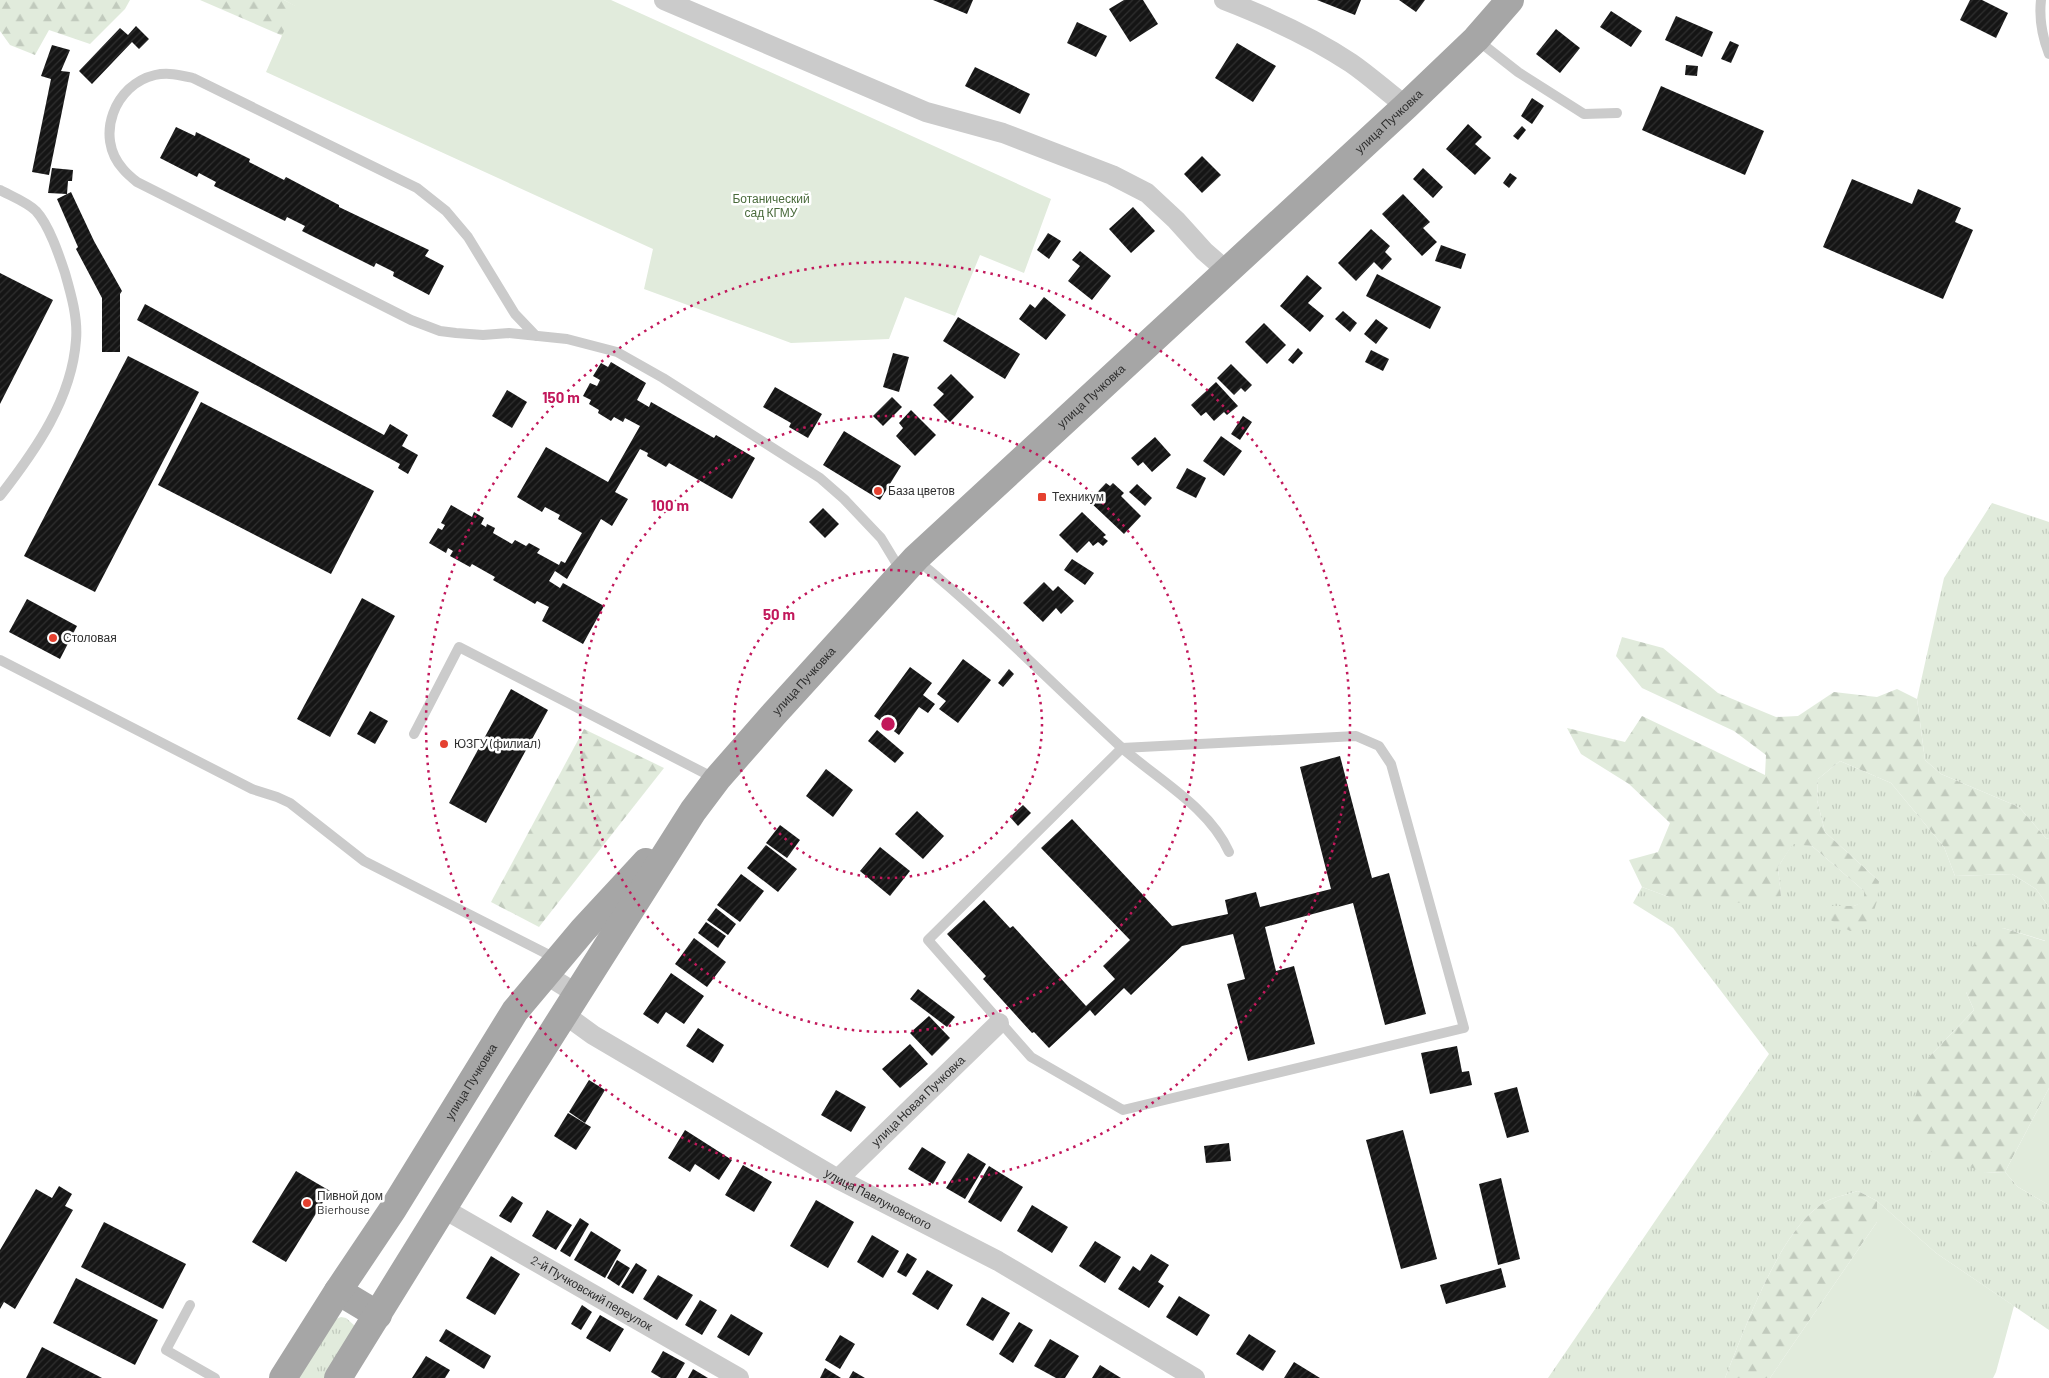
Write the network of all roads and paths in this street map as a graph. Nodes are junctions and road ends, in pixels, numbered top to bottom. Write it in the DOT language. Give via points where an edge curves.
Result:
graph roads {
  1 [pos="664,0"];
  2 [pos="1224,0"];
  3 [pos="1510,0"];
  4 [pos="2041,0"];
  5 [pos="1476,39"];
  6 [pos="2049,54"];
  7 [pos="1406,106"];
  8 [pos="1617,112"];
  9 [pos="0,190"];
  10 [pos="1228,272"];
  11 [pos="536,336"];
  12 [pos="0,496"];
  13 [pos="909,565"];
  14 [pos="0,660"];
  15 [pos="414,734"];
  16 [pos="1122,748"];
  17 [pos="717,779"];
  18 [pos="693,811"];
  19 [pos="1229,852"];
  20 [pos="552,967"];
  21 [pos="570,1004"];
  22 [pos="999,1023"];
  23 [pos="838,1179"];
  24 [pos="444,1209"];
  25 [pos="338,1291"];
  26 [pos="190,1305"];
  27 [pos="378,1315"];
  28 [pos="214,1378"];
  29 [pos="283,1378"];
  30 [pos="338,1378"];
  31 [pos="739,1378"];
  32 [pos="1195,1378"];
  1 -- 10 [label="street" via="926,112 1003,133 1112,174 1147,193"];
  2 -- 7 [label="street" via="1306,36 1352,64"];
  3 -- 5 [label="main road, улица Пучковка"];
  4 -- 6 [label="lane" via="2042,29"];
  5 -- 7 [label="main road, улица Пучковка"];
  5 -- 8 [label="lane" via="1518,72 1584,114"];
  7 -- 10 [label="main road, улица Пучковка"];
  9 -- 12 [label="lane" via="35,210 50,236 73,304 76,338 68,380 54,416"];
  10 -- 13 [label="main road, улица Пучковка"];
  11 -- 11 [label="lane" via="456,334 411,320 137,182 122,168 112,150 113,110 123,94 138,82 155,75 174,73 193,78 417,188 446,212 468,237 515,314"];
  11 -- 13 [label="lane" via="567,339 617,352 787,456 844,499"];
  13 -- 16 [label="lane" via="958,594"];
  13 -- 17 [label="main road, улица Пучковка"];
  14 -- 20 [label="lane" via="252,789 290,803 364,861"];
  15 -- 17 [label="lane" via="460,647"];
  16 -- 19 [label="lane" via="1206,816"];
  16 -- 22 [label="lane" via="928,940"];
  16 -- 22 [label="lane" via="1356,736 1379,746 1391,764 1464,1028 1123,1110 1030,1057"];
  17 -- 18 [label="main road, улица Пучковка"];
  18 -- 20 [label="main road, улица Пучковка"];
  18 -- 21 [label="main road, улица Пучковка"];
  20 -- 21 [label="street, улица Павлуновского"];
  20 -- 25 [label="main road, улица Пучковка" via="515,1011"];
  21 -- 23 [label="street, улица Павлуновского" via="593,1035"];
  21 -- 24 [label="main road, улица Пучковка"];
  22 -- 23 [label="street, улица Новая Пучковка"];
  23 -- 32 [label="street, улица Павлуновского" via="998,1260"];
  24 -- 27 [label="main road, улица Пучковка"];
  24 -- 31 [label="street, 2-й Пучковский переулок"];
  25 -- 27 [label="main road"];
  25 -- 29 [label="main road, улица Пучковка"];
  26 -- 28 [label="lane" via="166,1350"];
  27 -- 30 [label="main road, улица Пучковка"];
}
